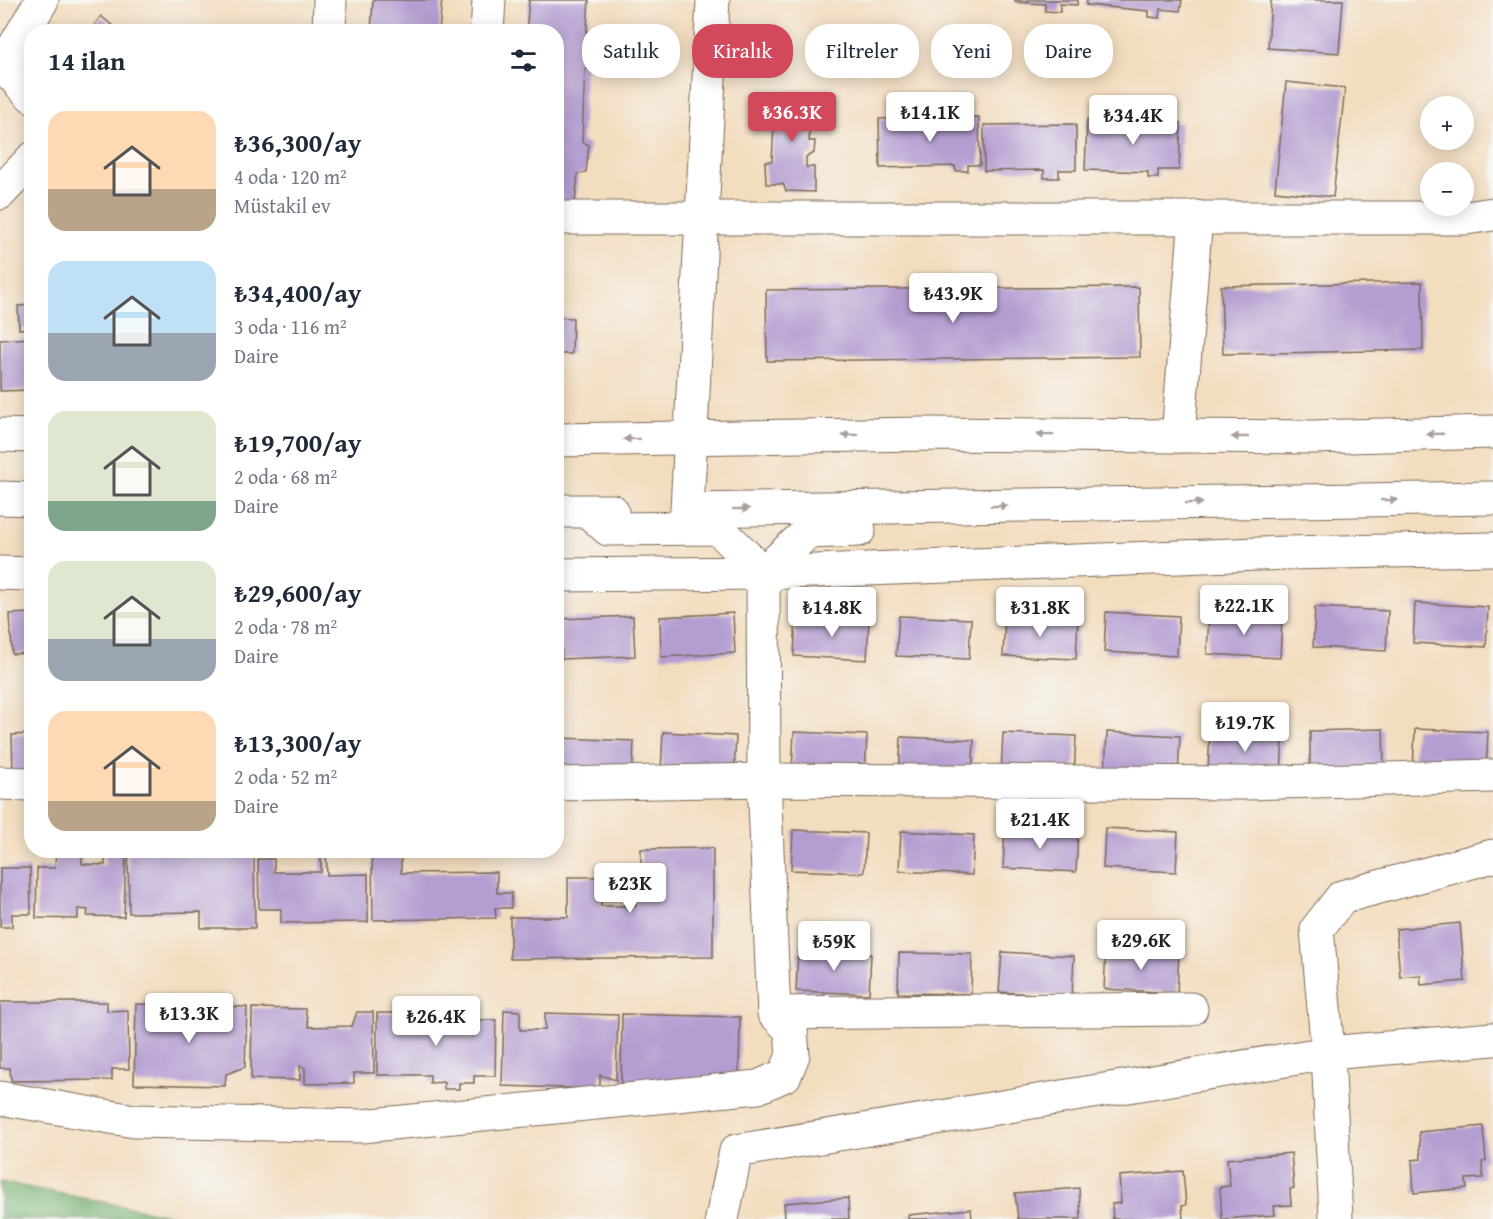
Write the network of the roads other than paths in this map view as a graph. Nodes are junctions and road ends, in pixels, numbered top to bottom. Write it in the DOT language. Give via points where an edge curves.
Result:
graph roads {
  1 [pos="42,0"];
  2 [pos="330,0"];
  3 [pos="489,0"];
  4 [pos="713,0"];
  5 [pos="27,24"];
  6 [pos="329,24"];
  7 [pos="488,24"];
  8 [pos="24,30"];
  9 [pos="2,66"];
  10 [pos="24,89"];
  11 [pos="24,168"];
  12 [pos="0,193"];
  13 [pos="1493,214"];
  14 [pos="1196,217"];
  15 [pos="564,218"];
  16 [pos="702,218"];
  17 [pos="1493,432"];
  18 [pos="0,435"];
  19 [pos="24,436"];
  20 [pos="1178,436"];
  21 [pos="690,438"];
  22 [pos="564,440"];
  23 [pos="0,498"];
  24 [pos="1493,498"];
  25 [pos="24,499"];
  26 [pos="965,506"];
  27 [pos="687,510"];
  28 [pos="564,511"];
  29 [pos="589,512"];
  30 [pos="1493,549"];
  31 [pos="0,573"];
  32 [pos="763,573"];
  33 [pos="24,574"];
  34 [pos="564,575"];
  35 [pos="1493,776"];
  36 [pos="764,780"];
  37 [pos="0,783"];
  38 [pos="24,784"];
  39 [pos="564,784"];
  40 [pos="1493,856"];
  41 [pos="1191,1009"];
  42 [pos="774,1013"];
  43 [pos="1493,1039"];
  44 [pos="1328,1053"];
  45 [pos="0,1098"];
  46 [pos="722,1219"];
  47 [pos="1336,1219"];
  1 -- 5 [label="street"];
  2 -- 6 [label="street"];
  3 -- 7 [label="street"];
  4 -- 16 [label="street"];
  8 -- 9 [label="street"];
  9 -- 10 [label="street"];
  11 -- 12 [label="street"];
  13 -- 14 [label="street" via="1466,218"];
  14 -- 16 [label="street"];
  14 -- 20 [label="street"];
  15 -- 16 [label="street"];
  16 -- 21 [label="street"];
  17 -- 20 [label="street, one-way"];
  18 -- 19 [label="street"];
  20 -- 21 [label="street, one-way" via="923,434"];
  21 -- 22 [label="street, one-way"];
  21 -- 27 [label="street"];
  23 -- 25 [label="street"];
  26 -- 24 [label="street, one-way"];
  27 -- 26 [label="street, one-way"];
  26 -- 32 [label="street" via="934,528 808,532"];
  27 -- 29 [label="street"];
  28 -- 29 [label="street"];
  29 -- 32 [label="street" via="608,529 718,528"];
  30 -- 32 [label="street"];
  31 -- 33 [label="street"];
  32 -- 34 [label="street"];
  32 -- 36 [label="street"];
  35 -- 36 [label="street" via="1248,783"];
  36 -- 39 [label="street"];
  36 -- 42 [label="street"];
  37 -- 38 [label="street"];
  40 -- 44 [label="street" via="1342,897 1317,929"];
  41 -- 42 [label="street"];
  42 -- 45 [label="street" via="791,1030 793,1055 785,1075 758,1087 362,1126 134,1121"];
  43 -- 44 [label="street"];
  44 -- 46 [label="street" via="736,1150"];
  44 -- 47 [label="street"];
}
